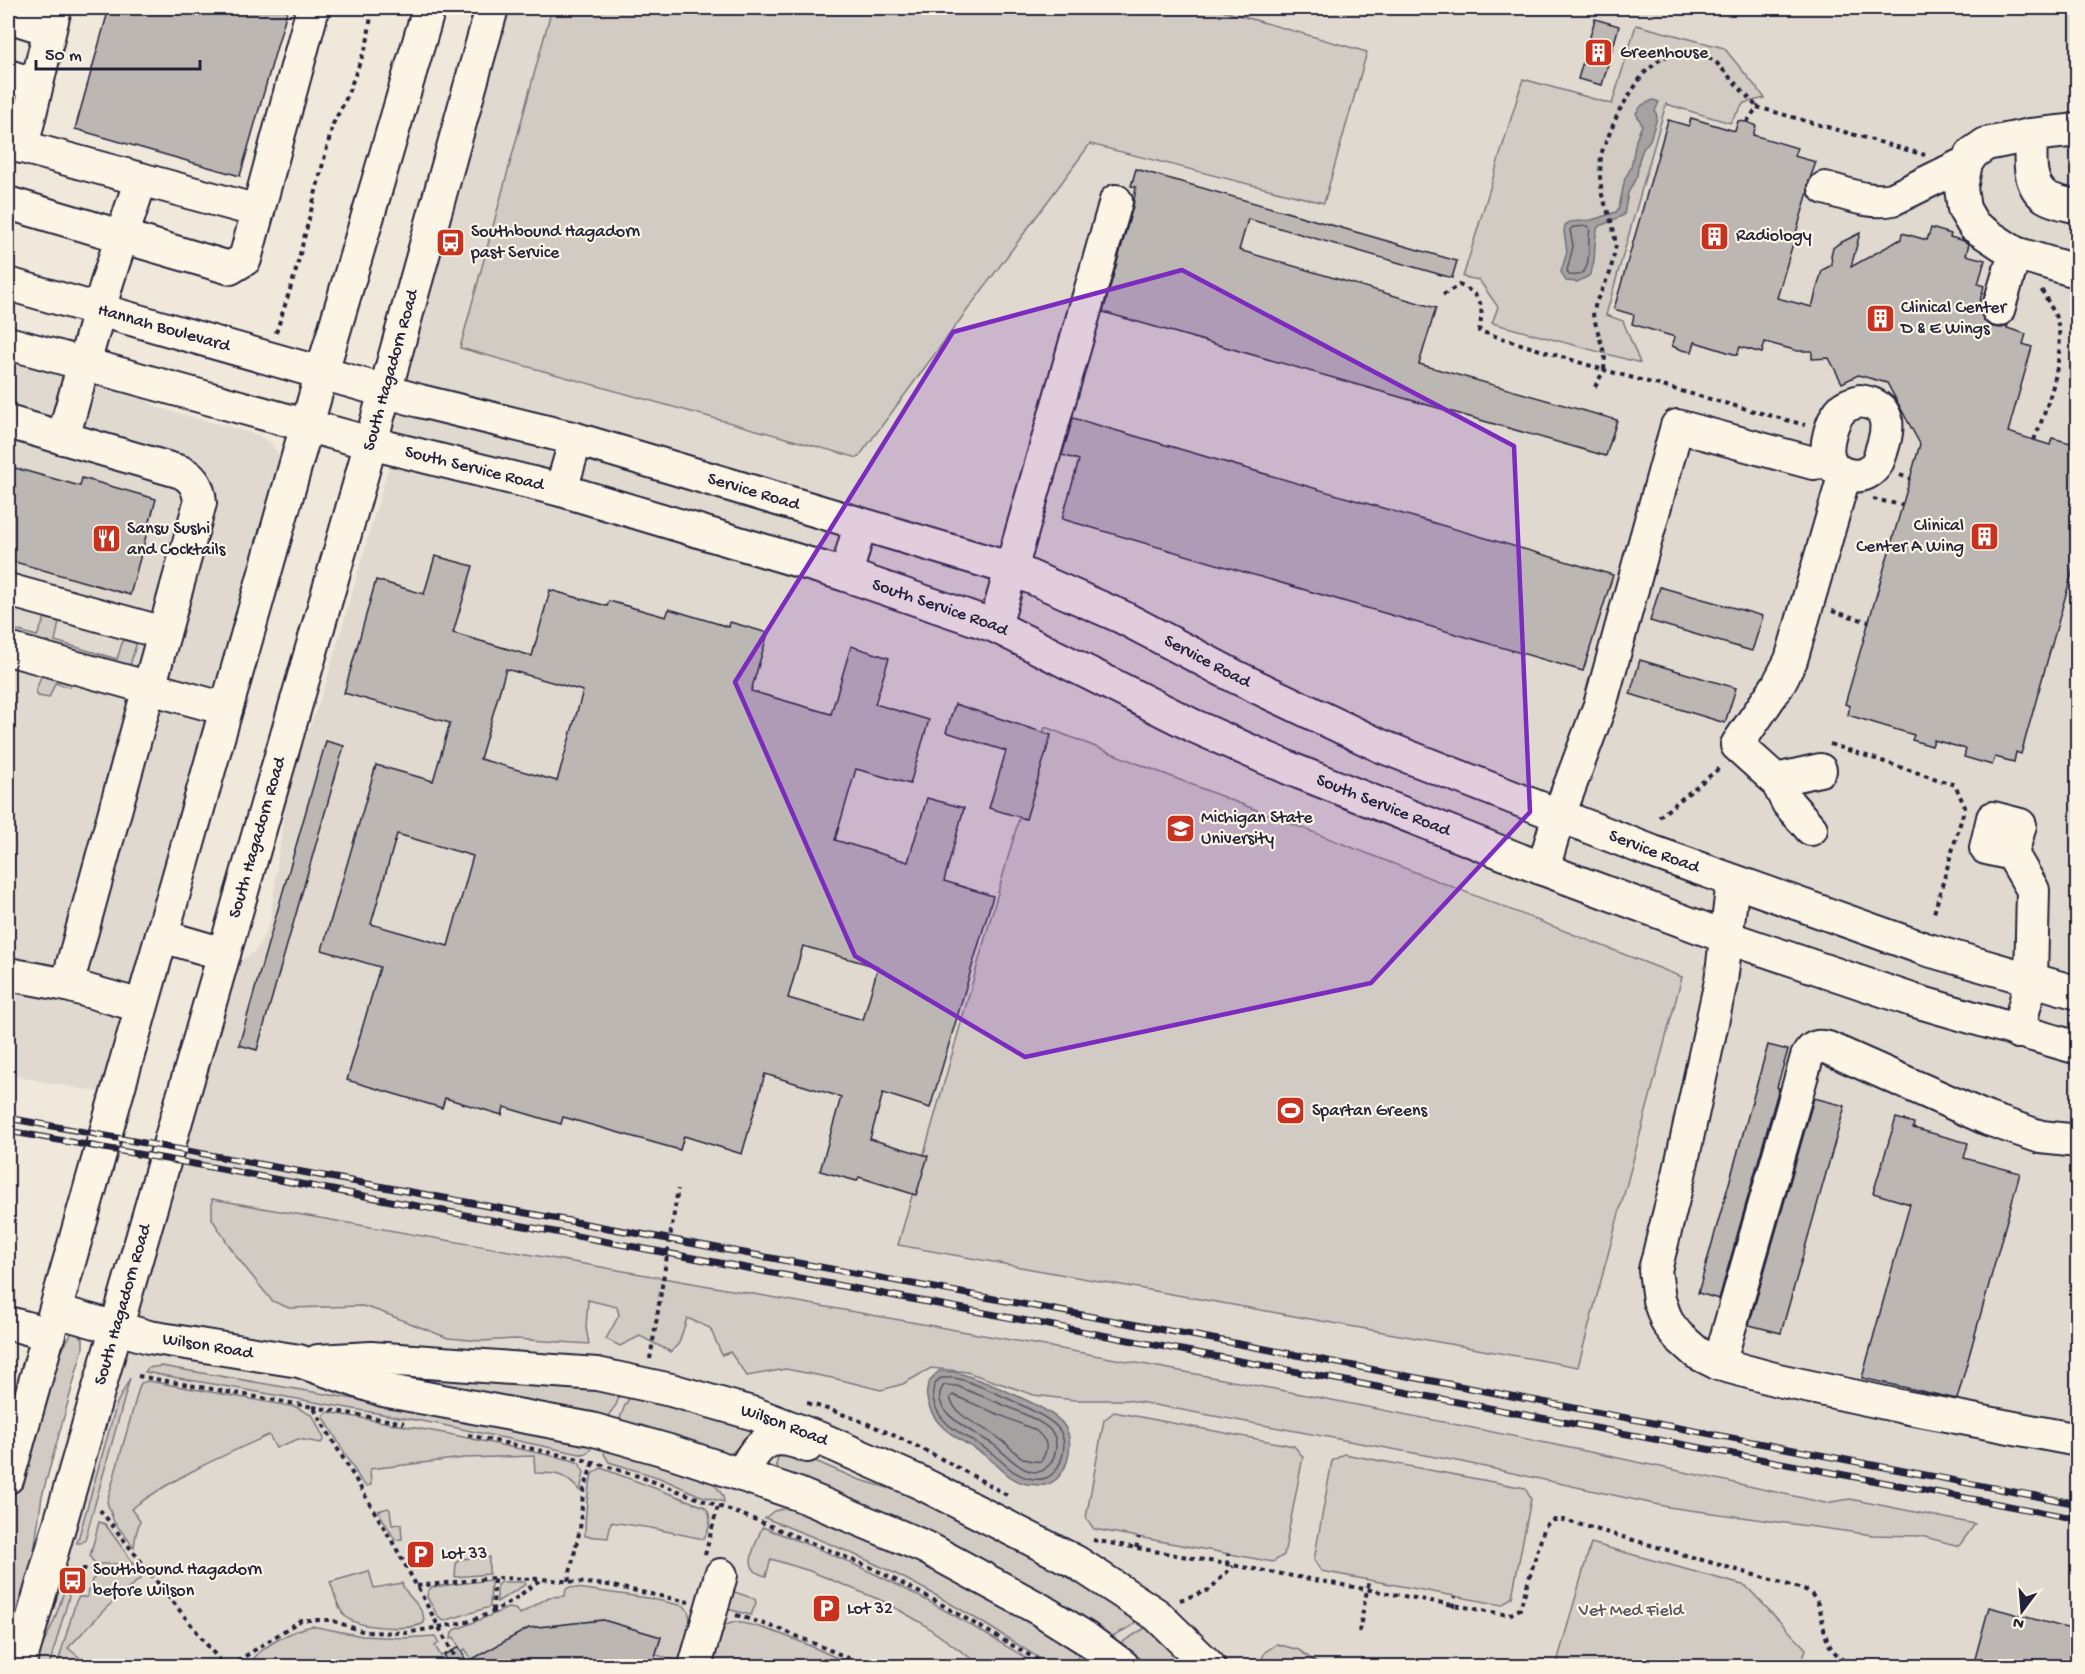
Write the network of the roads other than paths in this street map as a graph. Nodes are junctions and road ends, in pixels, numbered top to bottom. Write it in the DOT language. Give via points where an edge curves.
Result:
graph roads {
  1 [pos="313,8"];
  2 [pos="429,8"];
  3 [pos="492,8"];
  4 [pos="8,16"];
  5 [pos="52,18"];
  6 [pos="22,80"];
  7 [pos="2078,130"];
  8 [pos="2031,135"];
  9 [pos="15,145"];
  10 [pos="1966,163"];
  11 [pos="141,179"];
  12 [pos="1825,188"];
  13 [pos="1116,201"];
  14 [pos="8,203"];
  15 [pos="2078,207"];
  16 [pos="258,211"];
  17 [pos="122,236"];
  18 [pos="2015,254"];
  19 [pos="2069,268"];
  20 [pos="8,284"];
  21 [pos="99,310"];
  22 [pos="1998,310"];
  23 [pos="8,343"];
  24 [pos="83,364"];
  25 [pos="322,372"];
  26 [pos="385,390"];
  27 [pos="8,422"];
  28 [pos="306,426"];
  29 [pos="63,438"];
  30 [pos="576,439"];
  31 [pos="370,444"];
  32 [pos="561,490"];
  33 [pos="860,525"];
  34 [pos="1012,569"];
  35 [pos="846,575"];
  36 [pos="8,590"];
  37 [pos="995,626"];
  38 [pos="164,633"];
  39 [pos="8,649"];
  40 [pos="149,688"];
  41 [pos="226,710"];
  42 [pos="1820,770"];
  43 [pos="1776,780"];
  44 [pos="1559,815"];
  45 [pos="1811,829"];
  46 [pos="2012,854"];
  47 [pos="1543,869"];
  48 [pos="1732,881"];
  49 [pos="162,936"];
  50 [pos="1726,937"];
  51 [pos="224,954"];
  52 [pos="8,974"];
  53 [pos="2031,980"];
  54 [pos="67,985"];
  55 [pos="2078,993"];
  56 [pos="141,1006"];
  57 [pos="2018,1032"];
  58 [pos="2078,1048"];
  59 [pos="2078,1141"];
  60 [pos="52,1322"];
  61 [pos="8,1323"];
  62 [pos="116,1329"];
  63 [pos="299,1361"];
  64 [pos="1719,1364"];
  65 [pos="2078,1440"];
  66 [pos="742,1475"];
  67 [pos="8,1477"];
  68 [pos="919,1482"];
  69 [pos="721,1575"];
  70 [pos="19,1666"];
  71 [pos="695,1666"];
  72 [pos="1123,1666"];
  73 [pos="1209,1666"];
  1 -- 16 [label="street"];
  2 -- 25 [label="street"];
  3 -- 26 [label="street, South Hagadorn Road"];
  4 -- 5 [label="street"];
  5 -- 6 [label="street"];
  6 -- 9 [label="street"];
  7 -- 8 [label="street"];
  8 -- 10 [label="street" via="1986,144"];
  8 -- 15 [label="street" via="2035,186 2046,197"];
  9 -- 11 [label="street"];
  10 -- 12 [label="street" via="1882,202"];
  10 -- 18 [label="street" via="1961,188 1964,209 1974,226"];
  11 -- 16 [label="street"];
  11 -- 17 [label="street"];
  13 -- 34 [label="street"];
  14 -- 17 [label="street"];
  16 -- 17 [label="street" via="245,259 230,268"];
  17 -- 21 [label="street"];
  18 -- 19 [label="street"];
  18 -- 22 [label="street"];
  20 -- 21 [label="street, Hannah Boulevard"];
  21 -- 24 [label="street"];
  21 -- 25 [label="street, Hannah Boulevard"];
  23 -- 24 [label="street"];
  24 -- 28 [label="street"];
  24 -- 29 [label="street"];
  25 -- 26 [label="street, Service Road"];
  25 -- 28 [label="street"];
  26 -- 30 [label="street, Service Road"];
  26 -- 31 [label="street, South Hagadorn Road"];
  27 -- 29 [label="street"];
  28 -- 31 [label="street, South Service Road"];
  28 -- 41 [label="street"];
  29 -- 38 [label="street" via="181,472 198,488 200,502"];
  30 -- 32 [label="street"];
  30 -- 33 [label="street, Service Road"];
  31 -- 32 [label="street, South Service Road"];
  31 -- 51 [label="street, South Hagadorn Road"];
  32 -- 35 [label="street, South Service Road"];
  33 -- 34 [label="street, Service Road"];
  33 -- 35 [label="street"];
  34 -- 37 [label="street"];
  34 -- 44 [label="street, Service Road" via="1122,617 1381,746"];
  35 -- 37 [label="street, South Service Road"];
  36 -- 38 [label="street"];
  37 -- 47 [label="street, South Service Road" via="1194,726 1291,769"];
  38 -- 40 [label="street"];
  39 -- 40 [label="street"];
  40 -- 41 [label="street"];
  40 -- 54 [label="street"];
  41 -- 49 [label="street"];
  42 -- 43 [label="street"];
  43 -- 44 [label="street" via="1737,745 1791,660 1836,456 1813,463 1677,426 1600,705"];
  43 -- 45 [label="street" via="1788,803"];
  44 -- 47 [label="street"];
  44 -- 48 [label="street, Service Road"];
  46 -- 53 [label="street" via="2033,891"];
  47 -- 50 [label="street"];
  48 -- 50 [label="street"];
  48 -- 53 [label="street, Service Road" via="1925,949"];
  49 -- 51 [label="street"];
  49 -- 56 [label="street"];
  50 -- 57 [label="street"];
  50 -- 64 [label="street" via="1721,981 1655,1270 1667,1322 1697,1353"];
  51 -- 62 [label="street, South Hagadorn Road"];
  52 -- 54 [label="street"];
  53 -- 55 [label="street, Service Road"];
  53 -- 57 [label="street"];
  54 -- 56 [label="street"];
  56 -- 60 [label="street"];
  57 -- 58 [label="street"];
  59 -- 64 [label="street" via="2041,1137 1988,1119 1828,1048 1815,1047 1800,1078"];
  60 -- 61 [label="street, Wilson Road"];
  60 -- 62 [label="street, Wilson Road"];
  60 -- 67 [label="street"];
  62 -- 63 [label="street, Wilson Road"];
  62 -- 70 [label="street, South Hagadorn Road"];
  63 -- 66 [label="street, Wilson Road" via="383,1390 591,1429"];
  63 -- 68 [label="street, Wilson Road" via="371,1358 597,1374 755,1414"];
  64 -- 65 [label="street" via="1904,1407"];
  66 -- 68 [label="street" via="757,1448 771,1439 790,1439 872,1473"];
  66 -- 72 [label="street, Wilson Road" via="925,1547 1041,1610"];
  68 -- 73 [label="street, Wilson Road" via="1076,1562 1157,1615"];
  69 -- 71 [label="street"];
}
